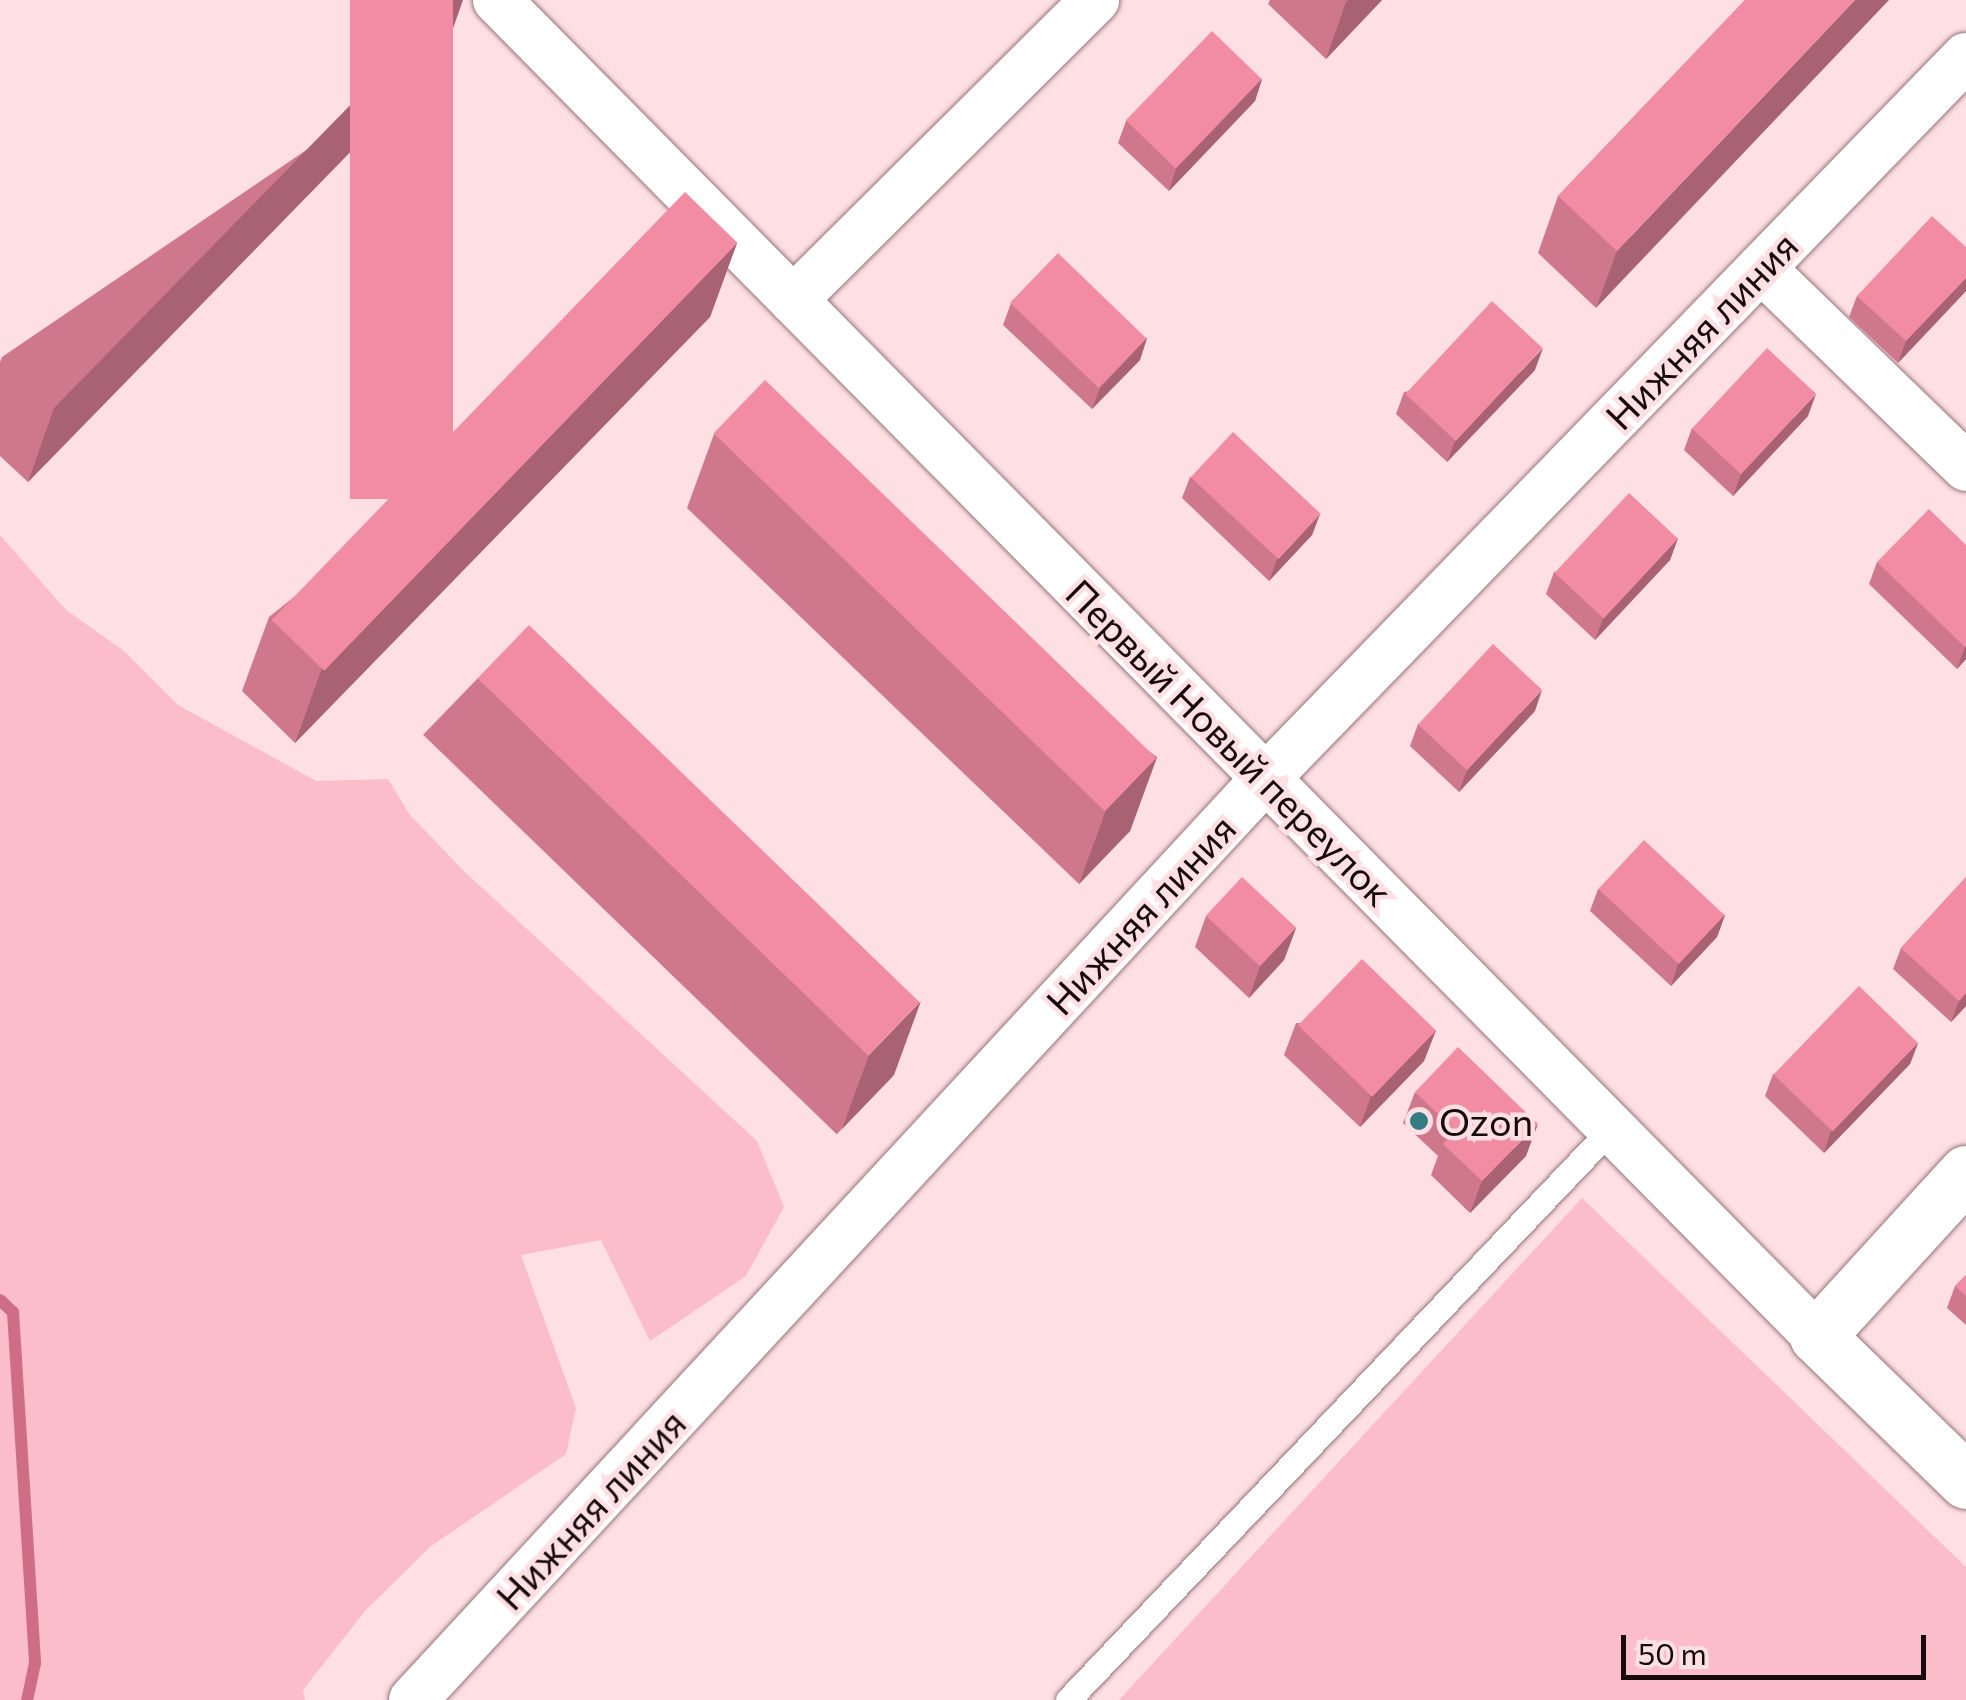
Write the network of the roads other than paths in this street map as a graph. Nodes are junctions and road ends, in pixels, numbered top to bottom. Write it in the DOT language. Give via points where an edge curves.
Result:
graph roads {
  1 [pos="497,0"];
  2 [pos="1095,0"];
  3 [pos="1966,57"];
  4 [pos="1762,268"];
  5 [pos="793,300"];
  6 [pos="1966,467"];
  7 [pos="1266,778"];
  8 [pos="1612,1128"];
  9 [pos="1966,1173"];
  10 [pos="1817,1336"];
  11 [pos="1966,1482"];
  12 [pos="413,1700"];
  13 [pos="1068,1700"];
  1 -- 5 [label="street, Первый Новый переулок"];
  2 -- 5 [label="street"];
  3 -- 4 [label="street, Нижняя линия"];
  4 -- 6 [label="street"];
  4 -- 7 [label="street, Нижняя линия"];
  5 -- 7 [label="street, Первый Новый переулок"];
  7 -- 8 [label="street, Первый Новый переулок"];
  7 -- 12 [label="street, Нижняя линия"];
  8 -- 10 [label="street, Первый Новый переулок"];
  8 -- 13 [label="lane"];
  9 -- 10 [label="main road"];
  10 -- 11 [label="main road, Первый Новый переулок"];
}
